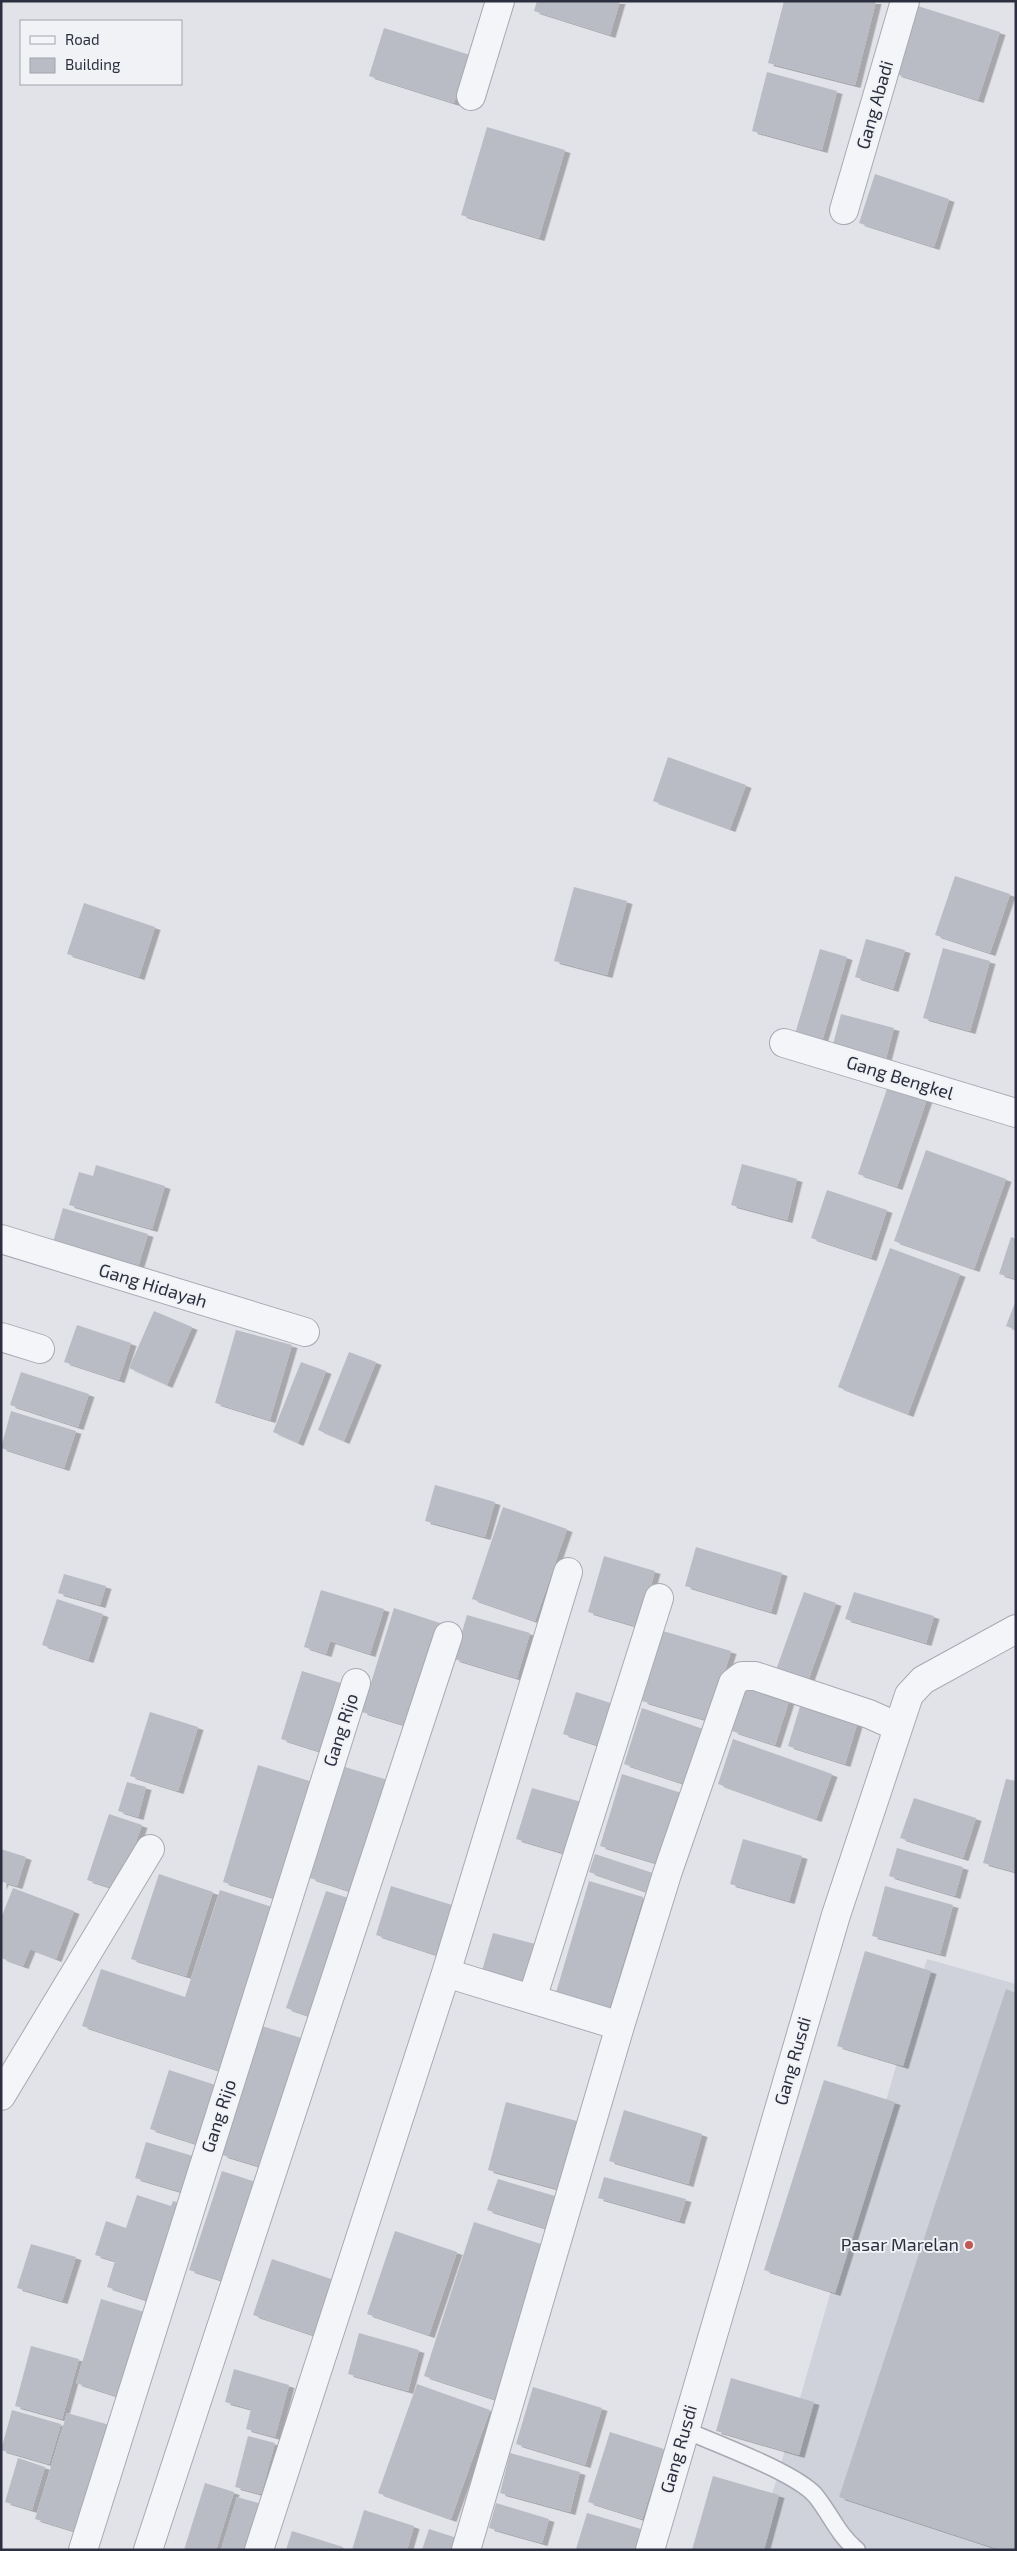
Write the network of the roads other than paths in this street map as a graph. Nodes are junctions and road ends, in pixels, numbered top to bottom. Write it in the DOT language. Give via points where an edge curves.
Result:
graph roads {
  1 [pos="500,1"];
  2 [pos="906,1"];
  3 [pos="471,96"];
  4 [pos="844,210"];
  5 [pos="784,1044"];
  6 [pos="1016,1113"];
  7 [pos="1,1240"];
  8 [pos="305,1332"];
  9 [pos="1,1337"];
  10 [pos="40,1349"];
  11 [pos="568,1572"];
  12 [pos="659,1598"];
  13 [pos="1016,1629"];
  14 [pos="448,1636"];
  15 [pos="356,1683"];
  16 [pos="898,1727"];
  17 [pos="150,1849"];
  18 [pos="446,1973"];
  19 [pos="532,1999"];
  20 [pos="620,2026"];
  21 [pos="1,2096"];
  22 [pos="685,2430"];
  23 [pos="83,2550"];
  24 [pos="148,2550"];
  25 [pos="259,2550"];
  26 [pos="466,2550"];
  27 [pos="650,2550"];
  28 [pos="857,2550"];
  1 -- 3 [label="street"];
  2 -- 4 [label="street, Gang Abadi"];
  5 -- 6 [label="street, Gang Bengkel"];
  7 -- 8 [label="street, Gang Hidayah"];
  9 -- 10 [label="street"];
  11 -- 18 [label="street"];
  12 -- 19 [label="street"];
  13 -- 16 [label="street, Gang Rusdi" via="923,1680 909,1695"];
  14 -- 24 [label="street"];
  15 -- 23 [label="street, Gang Rijo"];
  16 -- 20 [label="street" via="794,1687 755,1676 737,1678 728,1693 704,1773 667,1874"];
  16 -- 22 [label="street, Gang Rusdi" via="836,1915"];
  17 -- 21 [label="street"];
  18 -- 19 [label="street"];
  18 -- 25 [label="street"];
  19 -- 20 [label="street"];
  20 -- 26 [label="street"];
  22 -- 27 [label="street, Gang Rusdi"];
  22 -- 28 [label="lane" via="797,2480 814,2495"];
}
